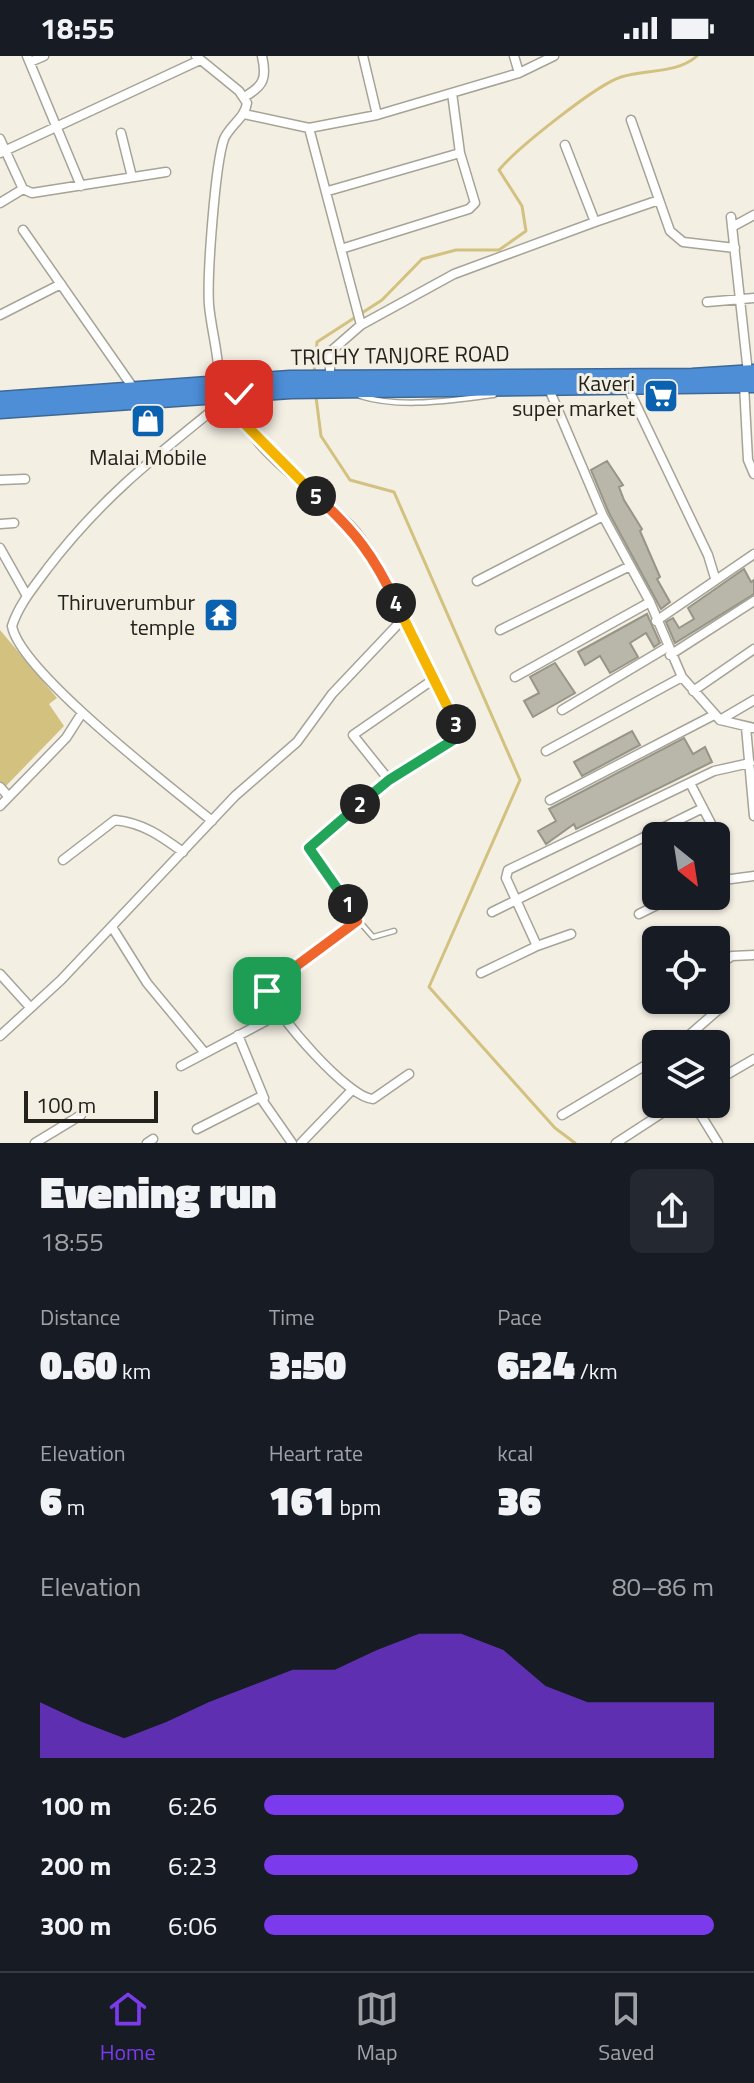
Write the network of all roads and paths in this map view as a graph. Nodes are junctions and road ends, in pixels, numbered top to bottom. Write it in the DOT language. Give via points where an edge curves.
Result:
graph roads {
  1 [pos="44,56"];
  2 [pos="262,56"];
  3 [pos="363,56"];
  4 [pos="514,56"];
  5 [pos="554,56"];
  6 [pos="198,58"];
  7 [pos="28,59"];
  8 [pos="519,73"];
  9 [pos="452,93"];
  10 [pos="244,97"];
  11 [pos="244,114"];
  12 [pos="377,115"];
  13 [pos="631,120"];
  14 [pos="57,126"];
  15 [pos="309,128"];
  16 [pos="121,133"];
  17 [pos="0,139"];
  18 [pos="565,145"];
  19 [pos="3,152"];
  20 [pos="460,153"];
  21 [pos="166,172"];
  22 [pos="132,177"];
  23 [pos="81,186"];
  24 [pos="23,189"];
  25 [pos="328,191"];
  26 [pos="659,200"];
  27 [pos="0,203"];
  28 [pos="754,215"];
  29 [pos="595,222"];
  30 [pos="23,230"];
  31 [pos="735,248"];
  32 [pos="341,249"];
  33 [pos="61,284"];
  34 [pos="741,298"];
  35 [pos="754,298"];
  36 [pos="707,302"];
  37 [pos="0,315"];
  38 [pos="360,322"];
  39 [pos="750,379"];
  40 [pos="291,384"];
  41 [pos="332,384"];
  42 [pos="628,388"];
  43 [pos="134,389"];
  44 [pos="218,389"];
  45 [pos="549,389"];
  46 [pos="239,394"];
  47 [pos="0,399"];
  48 [pos="0,411"];
  49 [pos="754,474"];
  50 [pos="25,479"];
  51 [pos="0,480"];
  52 [pos="603,516"];
  53 [pos="14,523"];
  54 [pos="0,524"];
  55 [pos="0,548"];
  56 [pos="754,554"];
  57 [pos="628,567"];
  58 [pos="715,578"];
  59 [pos="477,581"];
  60 [pos="27,596"];
  61 [pos="754,601"];
  62 [pos="650,602"];
  63 [pos="402,620"];
  64 [pos="656,621"];
  65 [pos="500,630"];
  66 [pos="754,649"];
  67 [pos="668,652"];
  68 [pos="515,677"];
  69 [pos="682,677"];
  70 [pos="434,679"];
  71 [pos="693,691"];
  72 [pos="754,700"];
  73 [pos="562,710"];
  74 [pos="82,713"];
  75 [pos="717,717"];
  76 [pos="750,728"];
  77 [pos="546,751"];
  78 [pos="750,763"];
  79 [pos="389,780"];
  80 [pos="690,783"];
  81 [pos="0,787"];
  82 [pos="8,796"];
  83 [pos="550,800"];
  84 [pos="0,806"];
  85 [pos="703,808"];
  86 [pos="754,816"];
  87 [pos="212,821"];
  88 [pos="710,822"];
  89 [pos="183,852"];
  90 [pos="63,860"];
  91 [pos="754,876"];
  92 [pos="730,879"];
  93 [pos="515,901"];
  94 [pos="647,910"];
  95 [pos="492,912"];
  96 [pos="639,914"];
  97 [pos="357,920"];
  98 [pos="112,927"];
  99 [pos="394,931"];
  100 [pos="571,934"];
  101 [pos="537,946"];
  102 [pos="754,955"];
  103 [pos="481,973"];
  104 [pos="0,974"];
  105 [pos="29,1006"];
  106 [pos="281,1013"];
  107 [pos="695,1030"];
  108 [pos="238,1035"];
  109 [pos="0,1036"];
  110 [pos="205,1053"];
  111 [pos="754,1059"];
  112 [pos="181,1066"];
  113 [pos="642,1067"];
  114 [pos="730,1073"];
  115 [pos="409,1074"];
  116 [pos="352,1090"];
  117 [pos="266,1102"];
  118 [pos="81,1115"];
  119 [pos="562,1115"];
  120 [pos="654,1118"];
  121 [pos="703,1118"];
  122 [pos="197,1129"];
  123 [pos="716,1140"];
  124 [pos="35,1143"];
  125 [pos="292,1143"];
  126 [pos="301,1143"];
  127 [pos="616,1143"];
  128 [pos="705,1143"];
  1 -- 7 [label="street"];
  2 -- 10 [label="street" via="263,82"];
  3 -- 12 [label="street"];
  4 -- 8 [label="street"];
  5 -- 8 [label="street"];
  6 -- 10 [label="street"];
  6 -- 14 [label="street"];
  7 -- 14 [label="street"];
  8 -- 9 [label="street"];
  9 -- 12 [label="street"];
  9 -- 20 [label="street"];
  10 -- 11 [label="street"];
  11 -- 15 [label="street"];
  11 -- 44 [label="street" via="224,139 217,190 209,304"];
  12 -- 15 [label="street"];
  13 -- 26 [label="street"];
  14 -- 19 [label="street"];
  14 -- 23 [label="street"];
  15 -- 25 [label="street"];
  16 -- 22 [label="street"];
  17 -- 19 [label="street"];
  18 -- 29 [label="street"];
  19 -- 24 [label="street"];
  20 -- 25 [label="street"];
  20 -- 32 [label="street" via="475,200 472,206"];
  21 -- 22 [label="street"];
  22 -- 23 [label="street"];
  23 -- 24 [label="street" via="41,194"];
  24 -- 27 [label="street"];
  25 -- 32 [label="street"];
  26 -- 29 [label="street"];
  26 -- 31 [label="street" via="670,231 683,242"];
  28 -- 31 [label="street" via="731,222"];
  29 -- 38 [label="street" via="454,274"];
  30 -- 33 [label="street"];
  31 -- 34 [label="street"];
  32 -- 38 [label="street"];
  33 -- 37 [label="street"];
  33 -- 43 [label="street"];
  34 -- 35 [label="street"];
  34 -- 36 [label="street"];
  34 -- 39 [label="street"];
  38 -- 41 [label="street" via="330,352"];
  39 -- 41 [label="highway, TRICHY TANJORE ROAD"];
  39 -- 42 [label="highway, TRICHY TANJORE ROAD"];
  39 -- 49 [label="street" via="748,460"];
  40 -- 41 [label="highway, TRICHY TANJORE ROAD"];
  40 -- 44 [label="highway, TRICHY TANJORE ROAD"];
  40 -- 46 [label="highway, TRICHY TANJORE ROAD"];
  41 -- 45 [label="highway, TRICHY TANJORE ROAD"];
  42 -- 45 [label="highway, TRICHY TANJORE ROAD"];
  42 -- 58 [label="street"];
  43 -- 44 [label="highway, TRICHY TANJORE ROAD"];
  43 -- 47 [label="highway, TRICHY TANJORE ROAD"];
  44 -- 46 [label="highway, TRICHY TANJORE ROAD"];
  44 -- 48 [label="highway, TRICHY TANJORE ROAD"];
  44 -- 60 [label="street" via="214,409 121,484 77,530"];
  45 -- 52 [label="street"];
  46 -- 63 [label="street" via="238,409 249,429 369,550"];
  50 -- 51 [label="street"];
  52 -- 57 [label="street"];
  52 -- 59 [label="street"];
  53 -- 54 [label="street"];
  55 -- 60 [label="street"];
  56 -- 58 [label="street"];
  57 -- 62 [label="street"];
  57 -- 65 [label="street"];
  58 -- 64 [label="street"];
  60 -- 74 [label="street" via="12,626 14,636"];
  61 -- 67 [label="street"];
  62 -- 64 [label="street"];
  62 -- 68 [label="street"];
  63 -- 70 [label="street"];
  63 -- 87 [label="street" via="332,694 297,742"];
  64 -- 67 [label="street"];
  66 -- 71 [label="street"];
  67 -- 69 [label="street"];
  67 -- 73 [label="street"];
  69 -- 71 [label="street"];
  69 -- 77 [label="street"];
  70 -- 79 [label="street" via="460,735"];
  70 -- 79 [label="street" via="353,735"];
  71 -- 75 [label="street"];
  72 -- 75 [label="street"];
  74 -- 82 [label="street" via="66,738"];
  74 -- 87 [label="street"];
  75 -- 76 [label="street"];
  75 -- 83 [label="street"];
  76 -- 78 [label="street"];
  78 -- 80 [label="street"];
  78 -- 86 [label="street"];
  79 -- 97 [label="street" via="309,848"];
  80 -- 85 [label="street"];
  80 -- 93 [label="street" via="512,867 506,878"];
  81 -- 82 [label="street"];
  82 -- 84 [label="street"];
  85 -- 88 [label="street"];
  85 -- 93 [label="street"];
  87 -- 89 [label="street"];
  89 -- 90 [label="street" via="157,833 115,820"];
  89 -- 98 [label="street"];
  91 -- 92 [label="street"];
  93 -- 95 [label="street"];
  93 -- 101 [label="street"];
  94 -- 96 [label="street"];
  97 -- 99 [label="lane" via="373,937"];
  97 -- 106 [label="street" via="268,987 268,996"];
  98 -- 105 [label="street"];
  98 -- 110 [label="street" via="147,983"];
  100 -- 101 [label="street"];
  101 -- 103 [label="street"];
  102 -- 107 [label="street" via="732,956 720,964 718,1010"];
  104 -- 105 [label="street"];
  105 -- 109 [label="street"];
  106 -- 108 [label="street"];
  106 -- 116 [label="street"];
  108 -- 110 [label="street"];
  108 -- 117 [label="street"];
  110 -- 112 [label="street"];
  111 -- 114 [label="street"];
  113 -- 119 [label="street"];
  115 -- 116 [label="street" via="373,1099"];
  116 -- 126 [label="street"];
  117 -- 122 [label="street" via="251,1098"];
  117 -- 125 [label="street"];
  118 -- 124 [label="street"];
  120 -- 127 [label="street"];
  121 -- 123 [label="street"];
  123 -- 128 [label="street"];
}
